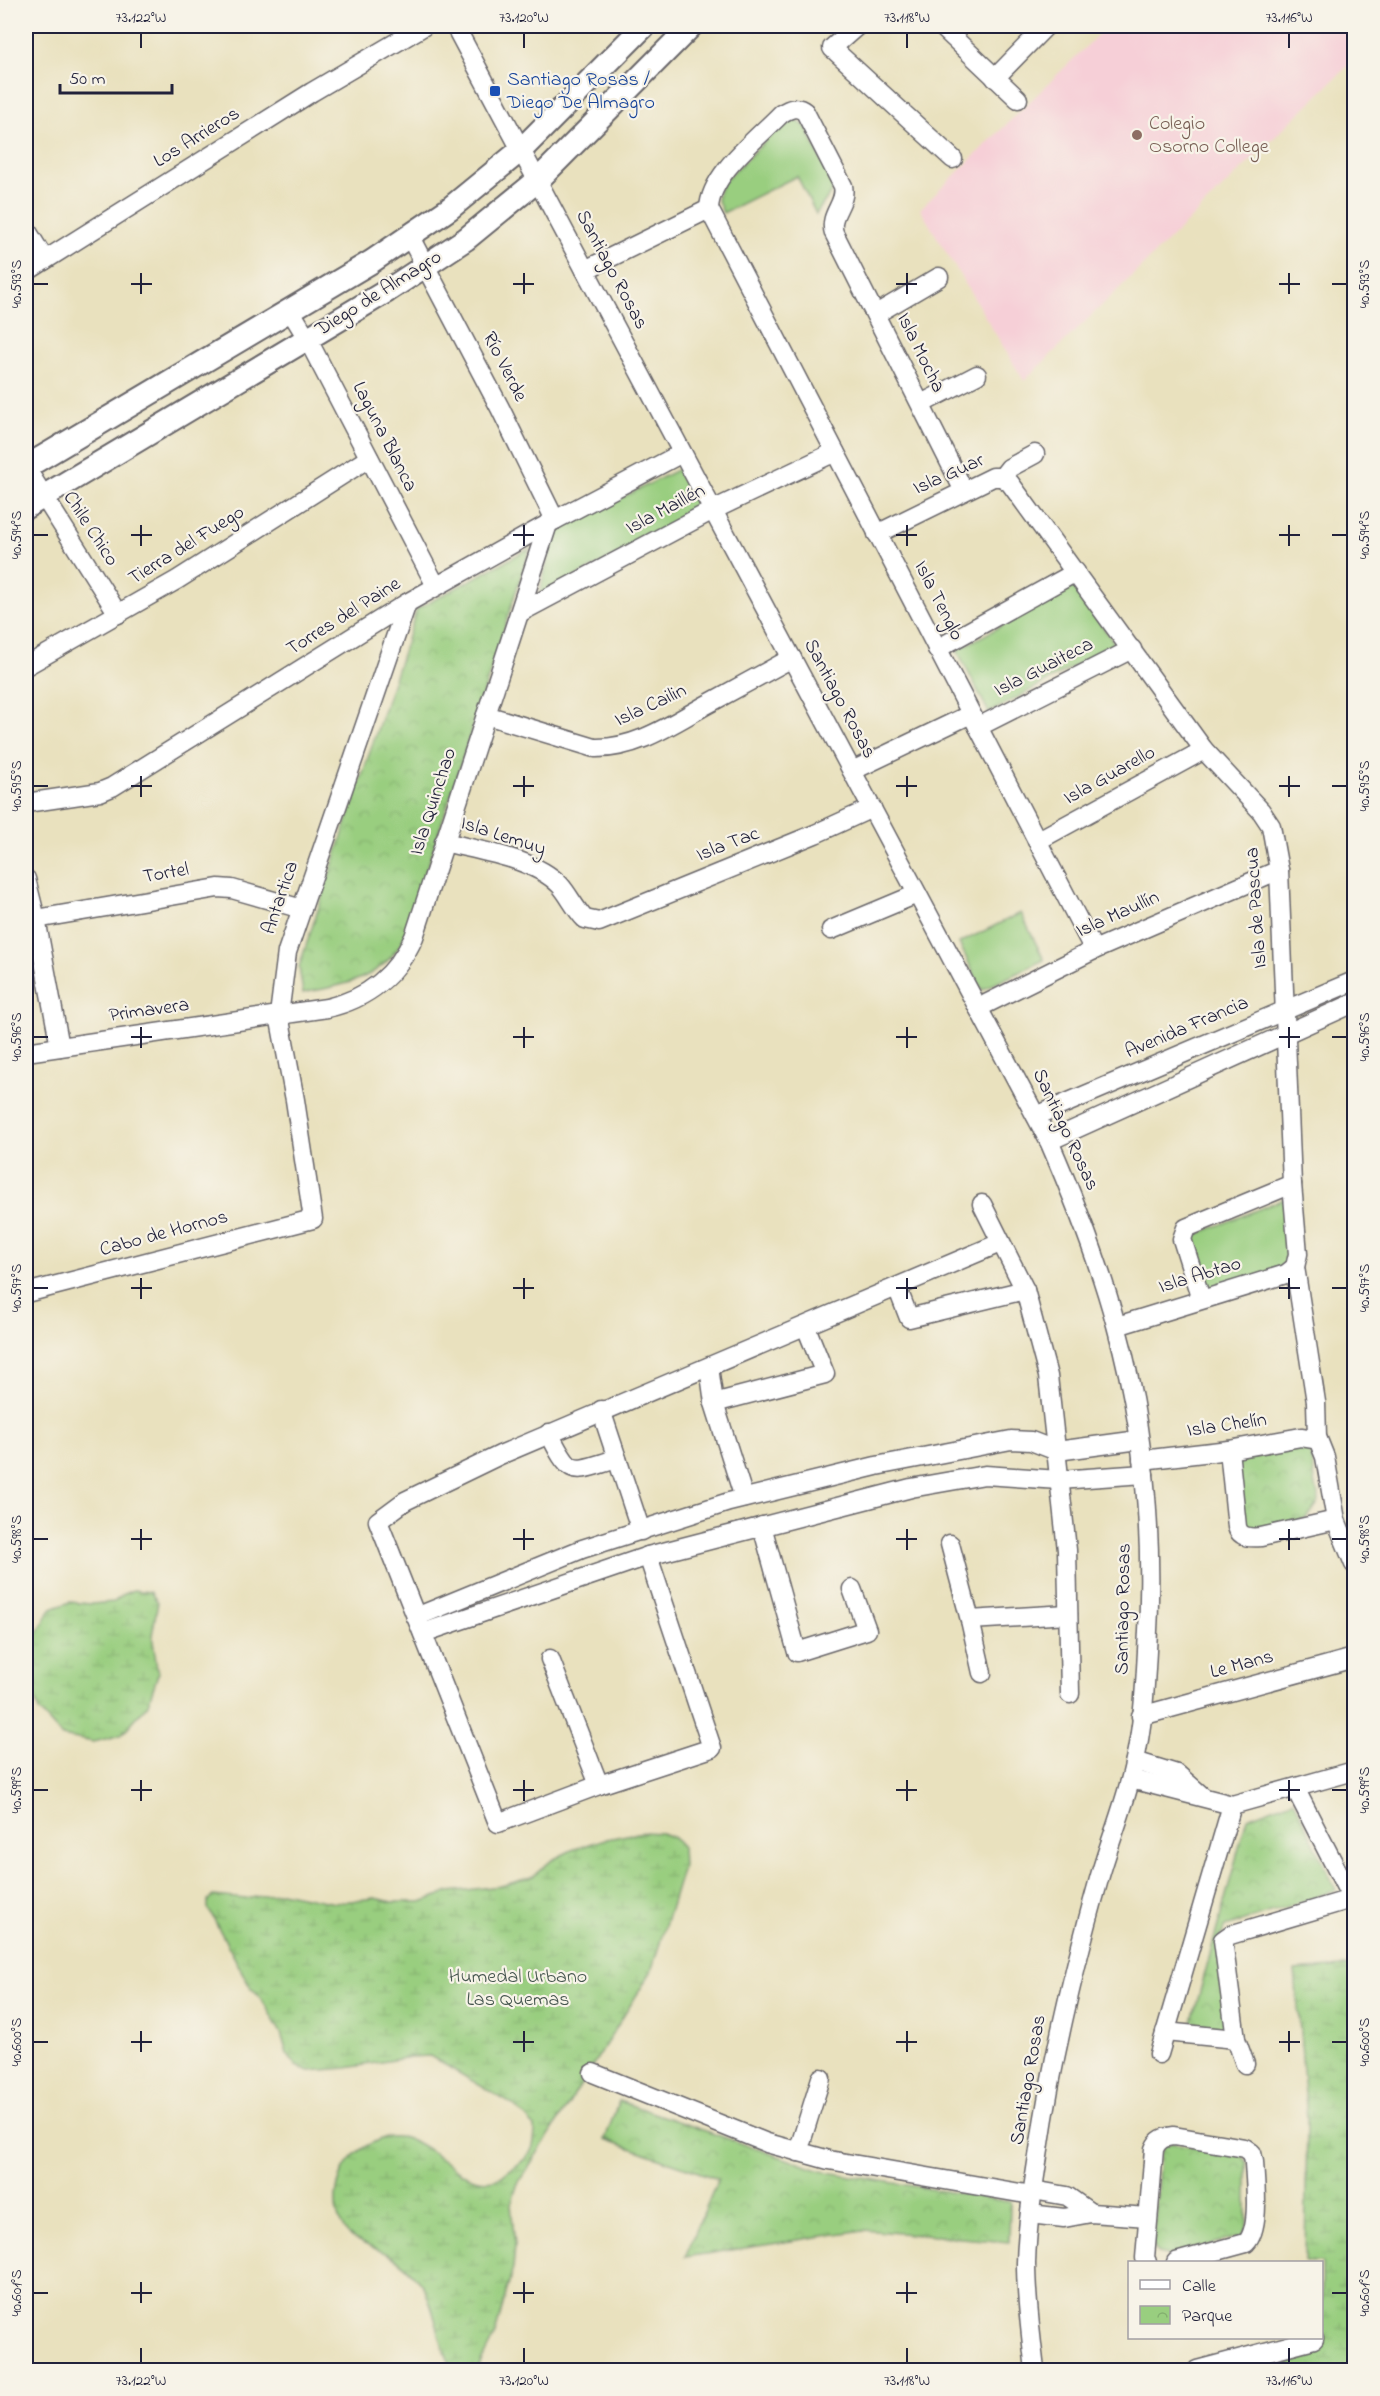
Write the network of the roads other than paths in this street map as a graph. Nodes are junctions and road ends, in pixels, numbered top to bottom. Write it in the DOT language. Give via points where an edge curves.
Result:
graph roads {
  1 [pos="424,26"];
  2 [pos="455,26"];
  3 [pos="644,26"];
  4 [pos="691,26"];
  5 [pos="857,26"];
  6 [pos="941,26"];
  7 [pos="1046,26"];
  8 [pos="995,78"];
  9 [pos="1018,99"];
  10 [pos="521,150"];
  11 [pos="953,159"];
  12 [pos="537,181"];
  13 [pos="709,209"];
  14 [pos="26,229"];
  15 [pos="410,237"];
  16 [pos="45,260"];
  17 [pos="426,266"];
  18 [pos="585,270"];
  19 [pos="26,272"];
  20 [pos="939,278"];
  21 [pos="290,310"];
  22 [pos="876,314"];
  23 [pos="307,338"];
  24 [pos="977,375"];
  25 [pos="921,405"];
  26 [pos="835,452"];
  27 [pos="682,453"];
  28 [pos="1035,454"];
  29 [pos="369,458"];
  30 [pos="26,468"];
  31 [pos="1002,477"];
  32 [pos="964,491"];
  33 [pos="34,502"];
  34 [pos="713,510"];
  35 [pos="551,522"];
  36 [pos="877,534"];
  37 [pos="1076,572"];
  38 [pos="436,586"];
  39 [pos="407,603"];
  40 [pos="521,612"];
  41 [pos="118,614"];
  42 [pos="937,649"];
  43 [pos="1132,649"];
  44 [pos="792,658"];
  45 [pos="26,666"];
  46 [pos="486,715"];
  47 [pos="974,720"];
  48 [pos="1203,750"];
  49 [pos="852,771"];
  50 [pos="26,803"];
  51 [pos="872,808"];
  52 [pos="1037,841"];
  53 [pos="444,842"];
  54 [pos="1279,870"];
  55 [pos="26,879"];
  56 [pos="917,894"];
  57 [pos="302,909"];
  58 [pos="36,919"];
  59 [pos="599,922"];
  60 [pos="831,930"];
  61 [pos="1094,950"];
  62 [pos="1354,981"];
  63 [pos="1354,1003"];
  64 [pos="978,1008"];
  65 [pos="1286,1011"];
  66 [pos="279,1015"];
  67 [pos="1286,1034"];
  68 [pos="60,1047"];
  69 [pos="26,1052"];
  70 [pos="1036,1116"];
  71 [pos="1049,1141"];
  72 [pos="1292,1184"];
  73 [pos="982,1204"];
  74 [pos="313,1219"];
  75 [pos="1000,1243"];
  76 [pos="1295,1267"];
  77 [pos="897,1287"];
  78 [pos="1025,1290"];
  79 [pos="26,1293"];
  80 [pos="1201,1299"];
  81 [pos="1117,1326"];
  82 [pos="806,1327"];
  83 [pos="709,1367"];
  84 [pos="714,1402"];
  85 [pos="601,1410"];
  86 [pos="549,1433"];
  87 [pos="1317,1437"];
  88 [pos="1139,1440"];
  89 [pos="1229,1450"];
  90 [pos="1057,1451"];
  91 [pos="617,1459"];
  92 [pos="1143,1467"];
  93 [pos="1059,1480"];
  94 [pos="744,1498"];
  95 [pos="1336,1520"];
  96 [pos="762,1526"];
  97 [pos="641,1531"];
  98 [pos="950,1544"];
  99 [pos="648,1556"];
  100 [pos="1354,1564"];
  101 [pos="852,1589"];
  102 [pos="1068,1614"];
  103 [pos="970,1620"];
  104 [pos="420,1625"];
  105 [pos="1354,1658"];
  106 [pos="550,1659"];
  107 [pos="982,1673"];
  108 [pos="1070,1694"];
  109 [pos="1141,1716"];
  110 [pos="1135,1761"];
  111 [pos="1354,1771"];
  112 [pos="1131,1779"];
  113 [pos="599,1785"];
  114 [pos="1295,1788"];
  115 [pos="1203,1797"];
  116 [pos="1232,1805"];
  117 [pos="1353,1901"];
  118 [pos="1165,2032"];
  119 [pos="1236,2039"];
  120 [pos="1159,2054"];
  121 [pos="1245,2064"];
  122 [pos="593,2073"];
  123 [pos="821,2078"];
  124 [pos="798,2151"];
  125 [pos="1033,2192"];
  126 [pos="1091,2213"];
  127 [pos="1030,2214"];
  128 [pos="1148,2217"];
  129 [pos="1146,2261"];
  130 [pos="1180,2261"];
  131 [pos="1310,2339"];
  132 [pos="1035,2370"];
  133 [pos="1197,2370"];
  1 -- 16 [label="street, Los Arrieros"];
  2 -- 10 [label="street, Santiago Rosas"];
  3 -- 10 [label="main road, Diego de Almagro"];
  4 -- 12 [label="main road, Diego de Almagro"];
  5 -- 11 [label="street" via="832,48"];
  6 -- 8 [label="street"];
  7 -- 8 [label="street"];
  8 -- 9 [label="street"];
  10 -- 12 [label="street, Santiago Rosas"];
  10 -- 15 [label="main road, Diego de Almagro"];
  12 -- 17 [label="main road, Diego de Almagro"];
  12 -- 18 [label="street, Santiago Rosas"];
  13 -- 18 [label="street"];
  13 -- 22 [label="street, Isla Mocha" via="711,193 720,176 781,114 792,108 805,112 843,186 844,195 833,216 832,228"];
  13 -- 26 [label="street, Isla Tenglo"];
  14 -- 16 [label="street"];
  15 -- 17 [label="street, Río Verde"];
  15 -- 21 [label="main road, Diego de Almagro"];
  16 -- 19 [label="street, Los Arrieros"];
  17 -- 23 [label="main road, Diego de Almagro"];
  17 -- 35 [label="street, Río Verde"];
  18 -- 27 [label="street, Santiago Rosas"];
  20 -- 22 [label="street"];
  21 -- 23 [label="street, Laguna Blanca"];
  21 -- 30 [label="main road, Diego de Almagro"];
  22 -- 25 [label="street, Isla Mocha"];
  23 -- 29 [label="street, Laguna Blanca"];
  23 -- 33 [label="main road, Diego de Almagro"];
  24 -- 25 [label="street"];
  25 -- 32 [label="street, Isla Mocha"];
  26 -- 34 [label="street, Isla Maillén"];
  26 -- 36 [label="street, Isla Tenglo"];
  27 -- 34 [label="street, Santiago Rosas"];
  27 -- 35 [label="street, Torres del Paine"];
  28 -- 31 [label="street, Isla Guar"];
  29 -- 38 [label="street, Laguna Blanca"];
  29 -- 41 [label="street, Tierra del Fuego"];
  30 -- 33 [label="street, Chile Chico"];
  31 -- 32 [label="street, Isla Guar" via="993,477"];
  31 -- 37 [label="street, Isla de Pascua"];
  32 -- 36 [label="street, Isla Guar"];
  33 -- 41 [label="street, Chile Chico"];
  34 -- 40 [label="street, Isla Maillén"];
  34 -- 44 [label="street, Santiago Rosas"];
  35 -- 38 [label="street, Torres del Paine"];
  35 -- 40 [label="street, Isla Quinchao"];
  36 -- 42 [label="street, Isla Tenglo"];
  37 -- 42 [label="street"];
  37 -- 43 [label="street, Isla de Pascua"];
  38 -- 39 [label="street, Torres del Paine"];
  39 -- 50 [label="street, Torres del Paine" via="112,787"];
  39 -- 57 [label="street, Antartica"];
  40 -- 46 [label="street, Isla Quinchao"];
  41 -- 45 [label="street, Tierra del Fuego"];
  42 -- 47 [label="street, Isla Tenglo"];
  43 -- 47 [label="street, Isla Guaiteca"];
  43 -- 48 [label="street, Isla de Pascua"];
  44 -- 46 [label="street, Isla Cailin" via="659,731 620,746 595,748"];
  44 -- 49 [label="street, Santiago Rosas"];
  46 -- 53 [label="street, Isla Quinchao"];
  47 -- 49 [label="street, Isla Guaiteca"];
  47 -- 52 [label="street, Isla Tenglo"];
  48 -- 52 [label="street, Isla Guarello"];
  48 -- 54 [label="street, Isla de Pascua" via="1271,826"];
  49 -- 51 [label="street, Santiago Rosas"];
  51 -- 56 [label="street, Santiago Rosas"];
  51 -- 59 [label="street, Isla Tac"];
  52 -- 61 [label="street, Isla Tenglo"];
  53 -- 59 [label="street, Isla Lemuy" via="535,868 560,886 585,919"];
  53 -- 66 [label="street, Isla Quinchao" via="414,937 386,978 350,1002"];
  54 -- 61 [label="street, Isla Maullín"];
  54 -- 65 [label="street, Isla de Pascua"];
  55 -- 58 [label="street"];
  56 -- 60 [label="street"];
  56 -- 64 [label="street, Santiago Rosas"];
  57 -- 58 [label="street, Tortel" via="218,888"];
  57 -- 66 [label="street, Antartica" via="286,952"];
  58 -- 68 [label="street"];
  61 -- 64 [label="street, Isla Maullín"];
  62 -- 65 [label="street, Avenida Francia"];
  63 -- 67 [label="street"];
  64 -- 70 [label="street, Santiago Rosas"];
  65 -- 67 [label="street, Isla de Pascua"];
  65 -- 70 [label="street, Avenida Francia"];
  66 -- 68 [label="street, Primavera"];
  66 -- 74 [label="street, Antartica"];
  67 -- 71 [label="street"];
  67 -- 72 [label="street, Isla de Pascua"];
  68 -- 69 [label="street, Primavera"];
  70 -- 71 [label="street, Santiago Rosas"];
  71 -- 81 [label="street, Santiago Rosas" via="1091,1244"];
  72 -- 76 [label="street, Isla de Pascua" via="1298,1254"];
  72 -- 80 [label="street" via="1186,1228 1182,1239"];
  73 -- 75 [label="street"];
  74 -- 79 [label="street, Cabo de Hornos"];
  75 -- 77 [label="street"];
  75 -- 78 [label="street"];
  76 -- 80 [label="street, Isla Abtao" via="1286,1274"];
  76 -- 87 [label="street, Isla de Pascua" via="1316,1402"];
  77 -- 78 [label="street" via="909,1318"];
  77 -- 82 [label="street"];
  78 -- 90 [label="street" via="1048,1376"];
  80 -- 81 [label="street, Isla Abtao"];
  81 -- 88 [label="street, Santiago Rosas"];
  82 -- 83 [label="street"];
  82 -- 84 [label="street" via="825,1374"];
  83 -- 84 [label="street"];
  83 -- 85 [label="street"];
  84 -- 94 [label="street"];
  85 -- 86 [label="street"];
  85 -- 91 [label="street"];
  86 -- 91 [label="street" via="563,1462 572,1468"];
  86 -- 104 [label="street" via="405,1501 378,1521"];
  87 -- 89 [label="street, Isla Chelín"];
  87 -- 95 [label="street, Isla de Pascua" via="1325,1457"];
  88 -- 90 [label="street"];
  88 -- 92 [label="street, Santiago Rosas"];
  89 -- 92 [label="street, Isla Chelín"];
  89 -- 95 [label="street" via="1237,1527 1244,1536 1261,1537"];
  90 -- 93 [label="street"];
  90 -- 94 [label="street" via="1031,1441 1011,1440 876,1466"];
  91 -- 97 [label="street"];
  92 -- 93 [label="street, Isla Chelín"];
  92 -- 109 [label="street, Santiago Rosas" via="1149,1627"];
  93 -- 96 [label="street, Isla Chelín" via="985,1475 911,1488"];
  93 -- 102 [label="street" via="1067,1550"];
  94 -- 97 [label="street"];
  95 -- 100 [label="street, Isla de Pascua"];
  96 -- 99 [label="street, Isla Chelín"];
  96 -- 101 [label="street" via="797,1652 867,1630"];
  97 -- 104 [label="street" via="582,1549"];
  98 -- 103 [label="street"];
  99 -- 104 [label="street, Isla Chelín"];
  99 -- 113 [label="street" via="712,1748"];
  102 -- 103 [label="street"];
  102 -- 108 [label="street"];
  103 -- 107 [label="street"];
  104 -- 113 [label="street" via="498,1823"];
  105 -- 109 [label="street, Le Mans"];
  106 -- 113 [label="street"];
  109 -- 110 [label="street, Santiago Rosas"];
  110 -- 112 [label="street, Santiago Rosas"];
  110 -- 115 [label="street" via="1177,1774"];
  111 -- 114 [label="street"];
  112 -- 115 [label="street"];
  112 -- 125 [label="street, Santiago Rosas" via="1100,1877 1056,2045"];
  114 -- 116 [label="street"];
  114 -- 117 [label="street"];
  115 -- 116 [label="street"];
  116 -- 118 [label="street"];
  117 -- 119 [label="street" via="1223,1940"];
  118 -- 119 [label="street"];
  118 -- 120 [label="street"];
  119 -- 121 [label="street"];
  122 -- 124 [label="street" via="766,2144"];
  123 -- 124 [label="street"];
  124 -- 125 [label="street" via="829,2160"];
  125 -- 126 [label="street" via="1067,2196"];
  125 -- 127 [label="street, Santiago Rosas"];
  126 -- 127 [label="street" via="1064,2218"];
  126 -- 128 [label="street"];
  127 -- 132 [label="street, Santiago Rosas" via="1027,2301"];
  128 -- 129 [label="street"];
  128 -- 130 [label="street" via="1157,2142 1174,2136 1252,2152 1252,2238"];
  131 -- 133 [label="street"];
}
